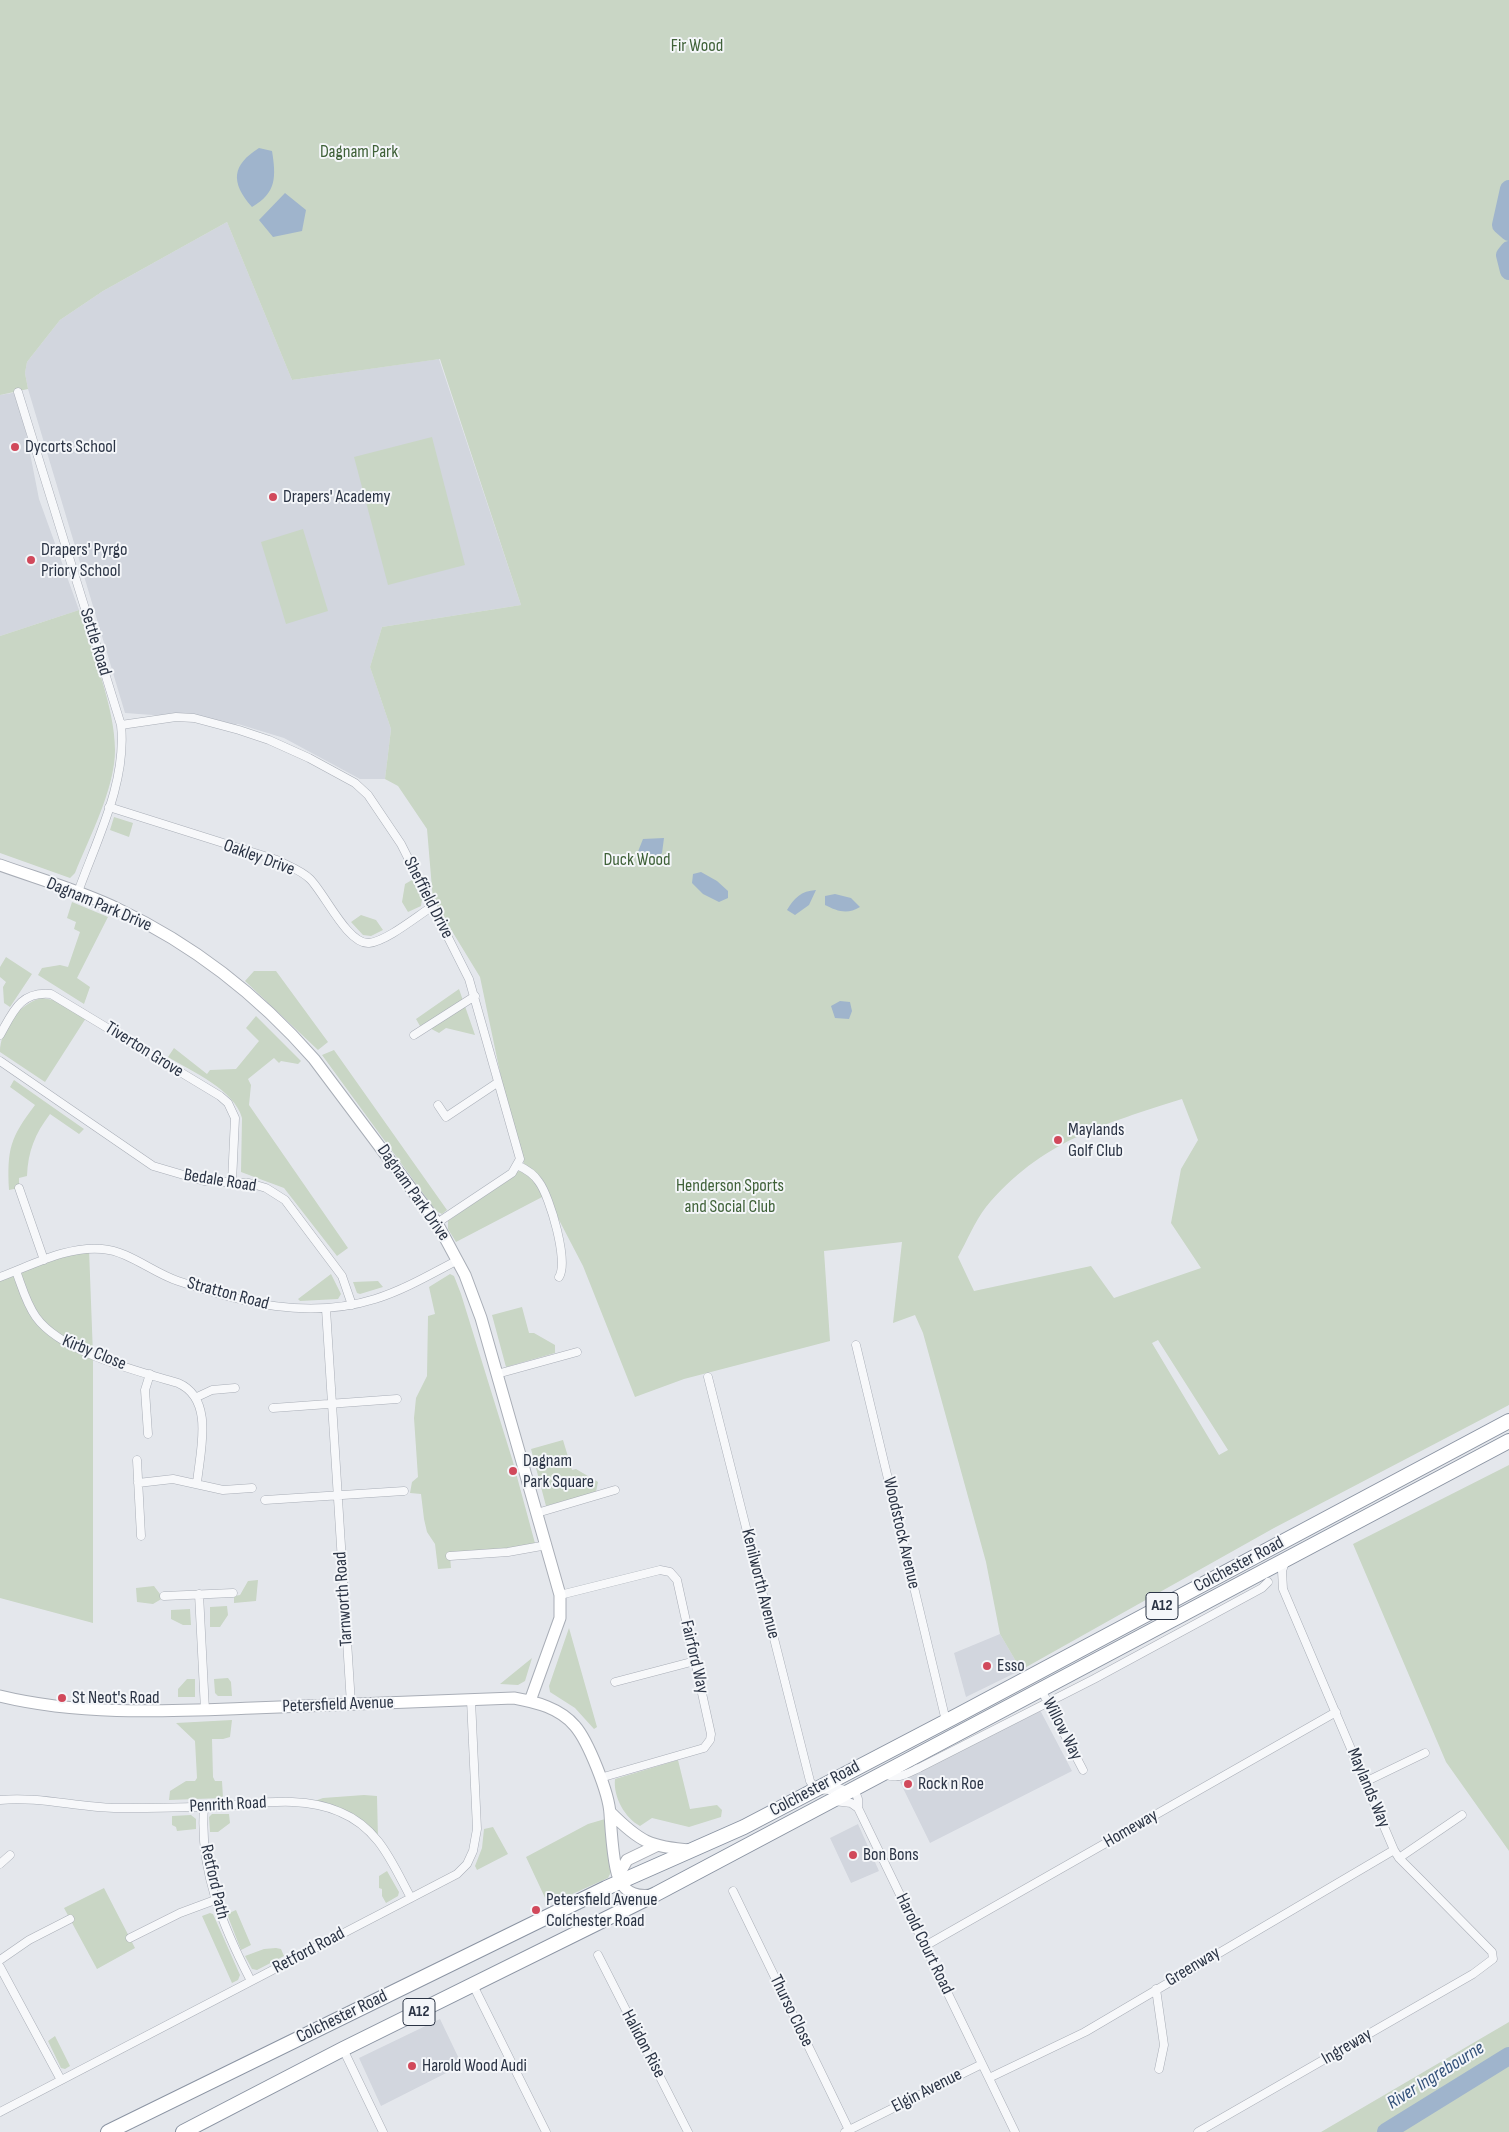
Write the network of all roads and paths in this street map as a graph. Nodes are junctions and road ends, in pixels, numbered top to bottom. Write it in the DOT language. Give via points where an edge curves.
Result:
graph roads {
  1 [pos="18,392"];
  2 [pos="121,724"];
  3 [pos="109,807"];
  4 [pos="0,865"];
  5 [pos="78,892"];
  6 [pos="433,906"];
  7 [pos="475,996"];
  8 [pos="414,1035"];
  9 [pos="0,1036"];
  10 [pos="0,1061"];
  11 [pos="497,1083"];
  12 [pos="438,1105"];
  13 [pos="517,1166"];
  14 [pos="232,1182"];
  15 [pos="19,1188"];
  16 [pos="437,1223"];
  17 [pos="44,1260"];
  18 [pos="458,1260"];
  19 [pos="16,1271"];
  20 [pos="0,1277"];
  21 [pos="560,1277"];
  22 [pos="352,1305"];
  23 [pos="326,1309"];
  24 [pos="856,1345"];
  25 [pos="577,1352"];
  26 [pos="150,1374"];
  27 [pos="497,1374"];
  28 [pos="708,1377"];
  29 [pos="235,1388"];
  30 [pos="197,1397"];
  31 [pos="397,1399"];
  32 [pos="330,1403"];
  33 [pos="273,1408"];
  34 [pos="1509,1421"];
  35 [pos="148,1434"];
  36 [pos="1509,1440"];
  37 [pos="137,1460"];
  38 [pos="138,1482"];
  39 [pos="197,1483"];
  40 [pos="252,1488"];
  41 [pos="615,1490"];
  42 [pos="404,1491"];
  43 [pos="337,1495"];
  44 [pos="265,1500"];
  45 [pos="537,1513"];
  46 [pos="141,1536"];
  47 [pos="547,1545"];
  48 [pos="450,1556"];
  49 [pos="1285,1562"];
  50 [pos="1242,1581"];
  51 [pos="1269,1582"];
  52 [pos="1283,1589"];
  53 [pos="233,1593"];
  54 [pos="199,1594"];
  55 [pos="560,1595"];
  56 [pos="164,1596"];
  57 [pos="695,1661"];
  58 [pos="615,1682"];
  59 [pos="1041,1688"];
  60 [pos="0,1696"];
  61 [pos="471,1700"];
  62 [pos="530,1701"];
  63 [pos="1048,1701"];
  64 [pos="351,1704"];
  65 [pos="205,1710"];
  66 [pos="1336,1712"];
  67 [pos="946,1721"];
  68 [pos="1425,1753"];
  69 [pos="1082,1770"];
  70 [pos="884,1774"];
  71 [pos="600,1778"];
  72 [pos="1365,1782"];
  73 [pos="815,1789"];
  74 [pos="849,1792"];
  75 [pos="0,1800"];
  76 [pos="832,1801"];
  77 [pos="204,1807"];
  78 [pos="858,1808"];
  79 [pos="610,1812"];
  80 [pos="1462,1815"];
  81 [pos="656,1846"];
  82 [pos="694,1850"];
  83 [pos="1394,1850"];
  84 [pos="10,1854"];
  85 [pos="1399,1858"];
  86 [pos="0,1864"];
  87 [pos="619,1879"];
  88 [pos="733,1891"];
  89 [pos="656,1894"];
  90 [pos="411,1898"];
  91 [pos="215,1900"];
  92 [pos="70,1919"];
  93 [pos="130,1938"];
  94 [pos="925,1946"];
  95 [pos="598,1955"];
  96 [pos="1494,1959"];
  97 [pos="0,1960"];
  98 [pos="0,1967"];
  99 [pos="251,1981"];
  100 [pos="473,1984"];
  101 [pos="1156,1989"];
  102 [pos="343,2049"];
  103 [pos="982,2064"];
  104 [pos="1159,2069"];
  105 [pos="989,2078"];
  106 [pos="61,2080"];
  107 [pos="0,2112"];
  108 [pos="847,2131"];
  109 [pos="108,2132"];
  110 [pos="184,2132"];
  111 [pos="383,2132"];
  112 [pos="546,2132"];
  113 [pos="688,2132"];
  114 [pos="1014,2132"];
  115 [pos="1198,2132"];
  1 -- 2 [label="street, Settle Road"];
  2 -- 3 [label="street, Settle Road" via="120,766"];
  2 -- 6 [label="street, Sheffield Drive" via="176,716 194,718 269,740 355,783 368,795 401,844"];
  3 -- 5 [label="street, Settle Road"];
  3 -- 6 [label="street, Oakley Drive" via="295,868 310,879 355,939 368,943 380,940"];
  4 -- 5 [label="street, Dagnam Park Drive"];
  5 -- 16 [label="street, Dagnam Park Drive" via="117,908 174,940 241,986 266,1009 324,1071"];
  6 -- 7 [label="street, Sheffield Drive"];
  7 -- 8 [label="street"];
  7 -- 11 [label="street, Sheffield Drive"];
  9 -- 14 [label="street, Tiverton Grove" via="16,1008 29,996 51,994 220,1096 228,1103 235,1118"];
  10 -- 14 [label="street, Bedale Road" via="153,1166 204,1181"];
  11 -- 12 [label="street" via="446,1117"];
  11 -- 13 [label="street, Sheffield Drive" via="518,1150 520,1159"];
  13 -- 16 [label="street"];
  13 -- 21 [label="street" via="539,1181 552,1214 560,1240"];
  14 -- 22 [label="street, Bedale Road" via="266,1188 285,1200 342,1276"];
  15 -- 17 [label="street"];
  16 -- 18 [label="street, Dagnam Park Drive"];
  17 -- 19 [label="street, Stratton Road"];
  17 -- 23 [label="street, Stratton Road" via="75,1250 116,1251 159,1274 220,1294 269,1306"];
  18 -- 22 [label="street, Stratton Road" via="396,1291"];
  18 -- 27 [label="street, Dagnam Park Drive" via="479,1312"];
  19 -- 20 [label="street, Stratton Road"];
  19 -- 26 [label="street, Kirby Close" via="29,1307 56,1338 80,1351"];
  22 -- 23 [label="street, Stratton Road"];
  23 -- 32 [label="street, Tarnworth Road"];
  24 -- 67 [label="street, Woodstock Avenue"];
  25 -- 27 [label="street"];
  26 -- 30 [label="street, Kirby Close" via="185,1386"];
  26 -- 35 [label="street" via="145,1390"];
  27 -- 45 [label="street, Dagnam Park Drive"];
  28 -- 73 [label="street, Kenilworth Avenue" via="785,1686 809,1778"];
  29 -- 30 [label="street" via="212,1390"];
  30 -- 39 [label="street" via="202,1417"];
  31 -- 32 [label="street"];
  32 -- 33 [label="street"];
  32 -- 43 [label="street, Tarnworth Road"];
  34 -- 67 [label="highway, Colchester Road / A12"];
  36 -- 49 [label="highway, Colchester Road / A12"];
  37 -- 38 [label="street"];
  38 -- 39 [label="street" via="173,1480"];
  38 -- 46 [label="street"];
  39 -- 40 [label="street" via="223,1490"];
  41 -- 45 [label="street"];
  42 -- 43 [label="street"];
  43 -- 44 [label="street"];
  43 -- 64 [label="street, Tarnworth Road"];
  45 -- 47 [label="street, Dagnam Park Drive"];
  47 -- 48 [label="street" via="508,1552"];
  47 -- 55 [label="street, Dagnam Park Drive"];
  49 -- 50 [label="highway, Colchester Road / A12"];
  49 -- 51 [label="street, Colchester Road"];
  49 -- 52 [label="street, Maylands Way"];
  50 -- 51 [label="street"];
  50 -- 59 [label="highway, Colchester Road / A12"];
  51 -- 52 [label="street"];
  51 -- 63 [label="street, Colchester Road" via="1207,1619"];
  52 -- 66 [label="street, Maylands Way"];
  53 -- 54 [label="street"];
  54 -- 56 [label="street"];
  54 -- 65 [label="street"];
  55 -- 57 [label="street, Fairford Way" via="660,1570 670,1572 677,1580"];
  55 -- 62 [label="street, Dagnam Park Drive" via="560,1618"];
  57 -- 58 [label="street"];
  57 -- 71 [label="street, Fairford Way" via="712,1734 708,1744 698,1750"];
  59 -- 63 [label="street, Willow Way"];
  59 -- 70 [label="highway, Colchester Road / A12"];
  60 -- 65 [label="street, Petersfield Avenue" via="104,1710"];
  61 -- 62 [label="street, Petersfield Avenue" via="514,1698"];
  61 -- 64 [label="street, Petersfield Avenue"];
  61 -- 90 [label="street, Retford Road" via="477,1829 473,1851 457,1874"];
  62 -- 71 [label="street, Petersfield Avenue" via="555,1709 575,1726 591,1749"];
  63 -- 69 [label="street, Willow Way"];
  63 -- 70 [label="street, Colchester Road" via="904,1775"];
  64 -- 65 [label="street, Petersfield Avenue"];
  66 -- 72 [label="street, Maylands Way"];
  66 -- 94 [label="street, Homeway"];
  67 -- 73 [label="highway, Colchester Road / A12"];
  68 -- 72 [label="street"];
  70 -- 74 [label="highway, Colchester Road / A12"];
  71 -- 79 [label="street, Petersfield Avenue"];
  72 -- 83 [label="street, Maylands Way"];
  73 -- 74 [label="street" via="836,1787"];
  73 -- 82 [label="highway, Colchester Road / A12"];
  74 -- 76 [label="highway, Colchester Road / A12"];
  74 -- 78 [label="street, Harold Court Road" via="856,1794"];
  75 -- 77 [label="street, Penrith Road" via="16,1798 103,1807"];
  76 -- 78 [label="street" via="851,1803"];
  76 -- 89 [label="highway, Colchester Road / A12"];
  77 -- 90 [label="street, Penrith Road" via="306,1802 341,1812 378,1838"];
  77 -- 91 [label="street, Retford Path" via="204,1841"];
  78 -- 94 [label="street, Harold Court Road"];
  79 -- 81 [label="street, Petersfield Avenue" via="637,1838"];
  79 -- 87 [label="street, Petersfield Avenue"];
  80 -- 85 [label="street"];
  81 -- 82 [label="street, Petersfield Avenue"];
  81 -- 87 [label="street" via="626,1860"];
  82 -- 87 [label="highway, Colchester Road / A12"];
  83 -- 85 [label="street, Maylands Way"];
  83 -- 101 [label="street, Greenway"];
  84 -- 86 [label="street"];
  85 -- 96 [label="street, Maylands Way" via="1492,1952"];
  87 -- 89 [label="street" via="628,1892"];
  87 -- 109 [label="highway, Colchester Road / A12"];
  88 -- 108 [label="street, Thurso Close"];
  89 -- 100 [label="highway, Colchester Road / A12"];
  90 -- 99 [label="street, Retford Road"];
  91 -- 93 [label="street"];
  91 -- 99 [label="street, Retford Path" via="229,1938"];
  92 -- 97 [label="street" via="29,1940"];
  94 -- 103 [label="street, Harold Court Road"];
  95 -- 113 [label="street, Halidon Rise"];
  96 -- 115 [label="street, Ingreway"];
  98 -- 106 [label="street"];
  99 -- 106 [label="street, Retford Road"];
  100 -- 102 [label="highway, Colchester Road / A12"];
  100 -- 112 [label="street"];
  101 -- 104 [label="street" via="1164,2045"];
  101 -- 105 [label="street, Greenway" via="1085,2032"];
  102 -- 110 [label="highway, Colchester Road / A12"];
  102 -- 111 [label="street"];
  103 -- 105 [label="street, Harold Court Road"];
  103 -- 108 [label="street, Elgin Avenue"];
  105 -- 114 [label="street, Harold Court Road"];
  106 -- 107 [label="street, Retford Road"];
}
